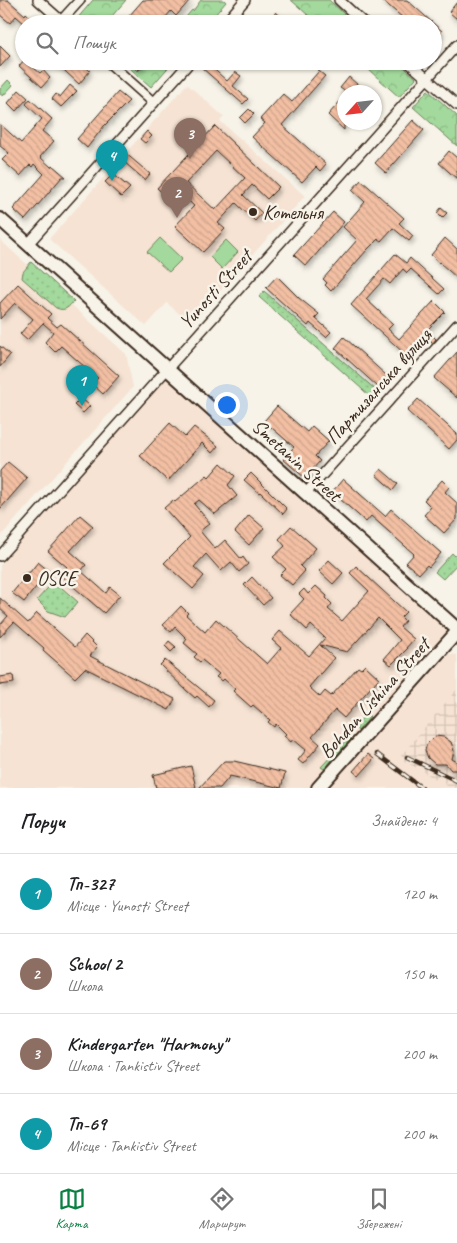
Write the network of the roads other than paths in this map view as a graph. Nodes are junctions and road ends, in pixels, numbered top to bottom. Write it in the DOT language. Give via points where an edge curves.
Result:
graph roads {
  1 [pos="38,0"];
  2 [pos="80,0"];
  3 [pos="245,0"];
  4 [pos="339,0"];
  5 [pos="55,15"];
  6 [pos="68,15"];
  7 [pos="232,15"];
  8 [pos="355,15"];
  9 [pos="457,44"];
  10 [pos="442,62"];
  11 [pos="117,70"];
  12 [pos="183,70"];
  13 [pos="417,70"];
  14 [pos="435,70"];
  15 [pos="427,79"];
  16 [pos="154,103"];
  17 [pos="457,106"];
  18 [pos="0,219"];
  19 [pos="28,244"];
  20 [pos="457,325"];
  21 [pos="167,369"];
  22 [pos="306,494"];
  23 [pos="0,556"];
  24 [pos="457,630"];
  25 [pos="318,788"];
  1 -- 5 [label="street"];
  2 -- 6 [label="street"];
  3 -- 7 [label="street"];
  4 -- 8 [label="street"];
  9 -- 10 [label="street, Yunosti Street"];
  11 -- 16 [label="street"];
  12 -- 16 [label="street"];
  13 -- 15 [label="street"];
  14 -- 15 [label="street, Yunosti Street"];
  15 -- 17 [label="street"];
  15 -- 21 [label="street, Yunosti Street"];
  16 -- 19 [label="street"];
  18 -- 19 [label="street, Smetanin Street"];
  19 -- 21 [label="street, Smetanin Street"];
  20 -- 22 [label="street, Партизанська вулиця"];
  21 -- 22 [label="street, Smetanin Street"];
  21 -- 23 [label="street, Yunosti Street"];
  22 -- 24 [label="street, Smetanin Street"];
  24 -- 25 [label="street, Bohdan Lishina Street"];
}
